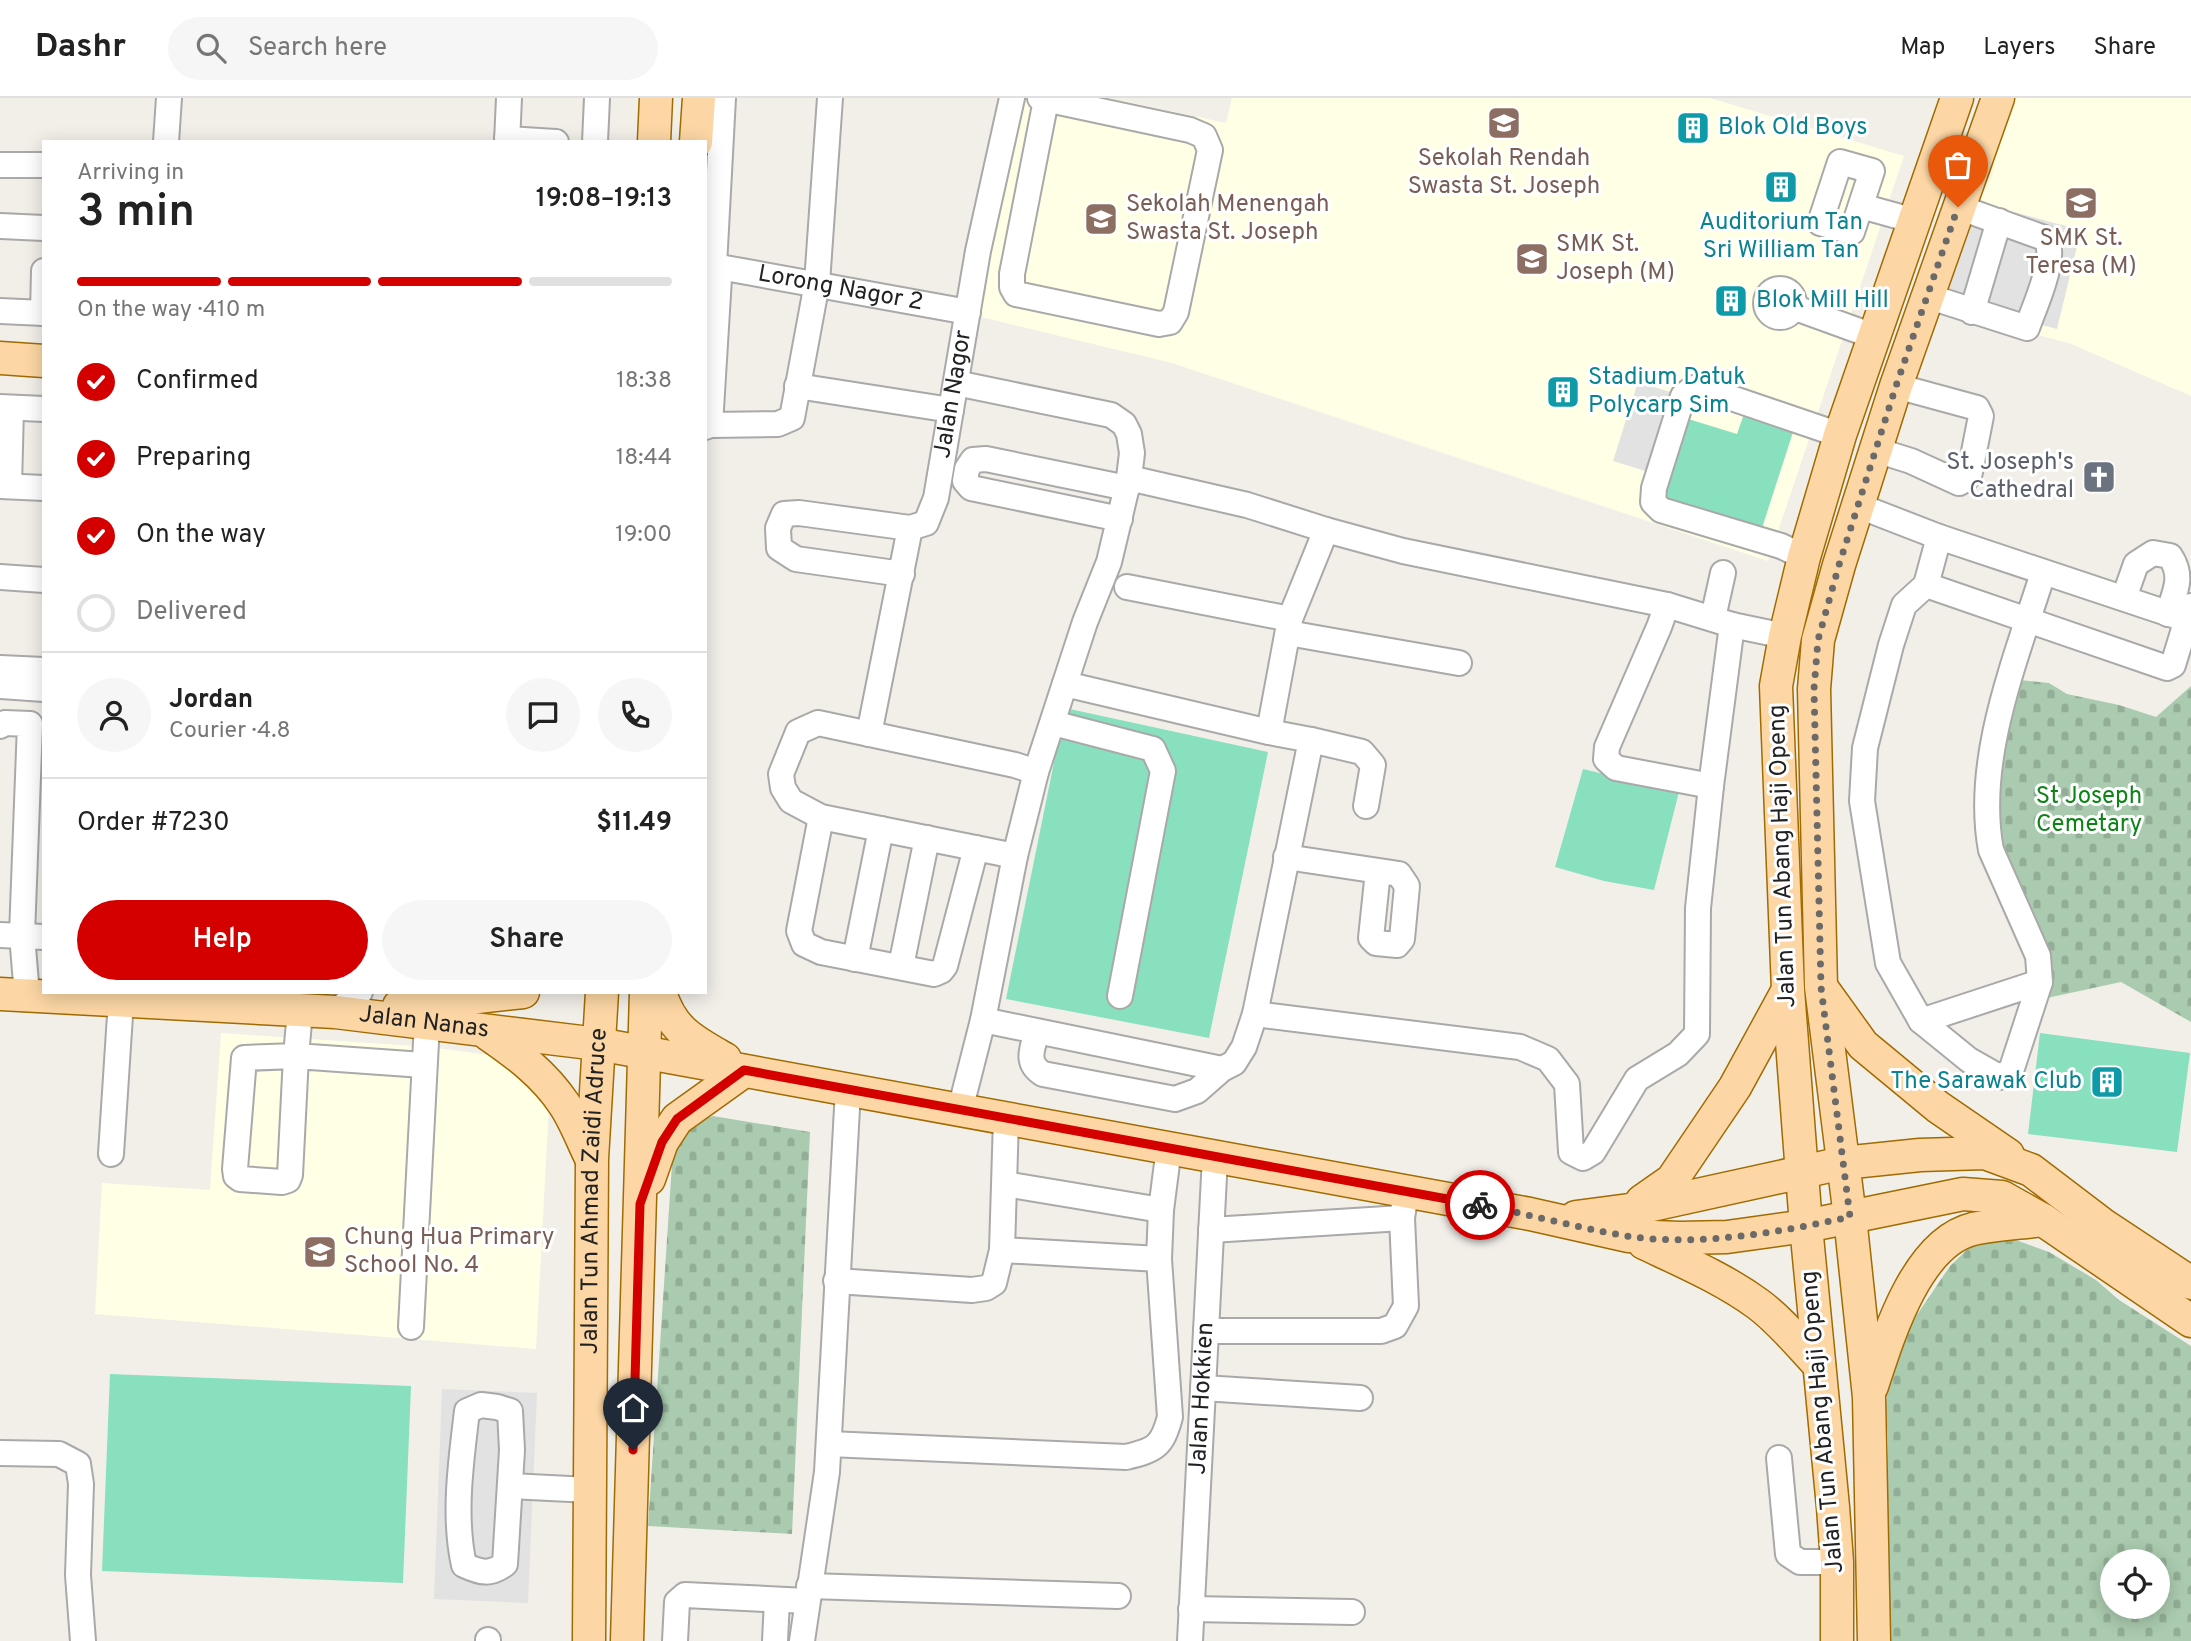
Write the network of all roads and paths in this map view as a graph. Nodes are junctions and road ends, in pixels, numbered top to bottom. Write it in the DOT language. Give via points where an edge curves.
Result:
graph roads {
  1 [pos="169,98"];
  2 [pos="509,98"];
  3 [pos="597,98"];
  4 [pos="656,98"];
  5 [pos="699,98"];
  6 [pos="723,98"];
  7 [pos="830,98"];
  8 [pos="1012,98"];
  9 [pos="1957,98"];
  10 [pos="1998,98"];
  11 [pos="1043,99"];
  12 [pos="500,136"];
  13 [pos="166,140"];
  14 [pos="537,140"];
  15 [pos="595,140"];
  16 [pos="653,140"];
  17 [pos="696,140"];
  18 [pos="0,164"];
  19 [pos="42,164"];
  20 [pos="1861,206"];
  21 [pos="1958,207"];
  22 [pos="1915,221"];
  23 [pos="1999,221"];
  24 [pos="0,226"];
  25 [pos="42,228"];
  26 [pos="709,262"];
  27 [pos="973,280"];
  28 [pos="817,283"];
  29 [pos="1012,287"];
  30 [pos="1927,296"];
  31 [pos="1793,307"];
  32 [pos="0,311"];
  33 [pos="968,312"];
  34 [pos="1972,312"];
  35 [pos="42,313"];
  36 [pos="1873,336"];
  37 [pos="0,358"];
  38 [pos="42,361"];
  39 [pos="956,383"];
  40 [pos="797,386"];
  41 [pos="1896,386"];
  42 [pos="5,407"];
  43 [pos="42,410"];
  44 [pos="951,410"];
  45 [pos="708,426"];
  46 [pos="1840,435"];
  47 [pos="1876,450"];
  48 [pos="941,469"];
  49 [pos="966,473"];
  50 [pos="1128,483"];
  51 [pos="4,486"];
  52 [pos="42,488"];
  53 [pos="1859,506"];
  54 [pos="1120,519"];
  55 [pos="910,528"];
  56 [pos="1325,530"];
  57 [pos="1939,537"];
  58 [pos="1804,557"];
  59 [pos="1723,573"];
  60 [pos="2043,573"];
  61 [pos="901,574"];
  62 [pos="0,577"];
  63 [pos="42,580"];
  64 [pos="1926,585"];
  65 [pos="1127,587"];
  66 [pos="2124,598"];
  67 [pos="1667,605"];
  68 [pos="2184,615"];
  69 [pos="1723,621"];
  70 [pos="2028,621"];
  71 [pos="1289,626"];
  72 [pos="1785,636"];
  73 [pos="1459,663"];
  74 [pos="0,668"];
  75 [pos="42,670"];
  76 [pos="1065,684"];
  77 [pos="0,686"];
  78 [pos="42,689"];
  79 [pos="1053,723"];
  80 [pos="0,726"];
  81 [pos="1269,732"];
  82 [pos="869,734"];
  83 [pos="1311,740"];
  84 [pos="1036,772"];
  85 [pos="1711,786"];
  86 [pos="1366,806"];
  87 [pos="821,817"];
  88 [pos="881,829"];
  89 [pos="927,838"];
  90 [pos="976,848"];
  91 [pos="1015,856"];
  92 [pos="1286,857"];
  93 [pos="1378,871"];
  94 [pos="22,936"];
  95 [pos="855,959"];
  96 [pos="901,966"];
  97 [pos="2040,982"];
  98 [pos="1821,987"];
  99 [pos="1788,990"];
  100 [pos="13,994"];
  101 [pos="358,994"];
  102 [pos="504,994"];
  103 [pos="602,994"];
  104 [pos="646,994"];
  105 [pos="661,994"];
  106 [pos="1120,996"];
  107 [pos="111,997"];
  108 [pos="156,997"];
  109 [pos="300,1011"];
  110 [pos="335,1012"];
  111 [pos="1255,1014"];
  112 [pos="983,1020"];
  113 [pos="1921,1021"];
  114 [pos="427,1023"];
  115 [pos="484,1031"];
  116 [pos="1037,1032"];
  117 [pos="598,1044"];
  118 [pos="643,1052"];
  119 [pos="296,1056"];
  120 [pos="423,1065"];
  121 [pos="1222,1069"];
  122 [pos="744,1070"];
  123 [pos="848,1090"];
  124 [pos="960,1110"];
  125 [pos="1006,1119"];
  126 [pos="1169,1149"];
  127 [pos="111,1154"];
  128 [pos="1215,1157"];
  129 [pos="592,1159"];
  130 [pos="1843,1163"];
  131 [pos="2031,1170"];
  132 [pos="1802,1172"];
  133 [pos="1005,1184"];
  134 [pos="640,1204"];
  135 [pos="1404,1205"];
  136 [pos="1161,1210"];
  137 [pos="1850,1217"];
  138 [pos="2043,1220"];
  139 [pos="1628,1223"];
  140 [pos="1806,1226"];
  141 [pos="1211,1230"];
  142 [pos="1002,1251"];
  143 [pos="1159,1259"];
  144 [pos="836,1281"];
  145 [pos="2191,1283"];
  146 [pos="2191,1321"];
  147 [pos="411,1326"];
  148 [pos="1206,1331"];
  149 [pos="1819,1365"];
  150 [pos="1203,1388"];
  151 [pos="1869,1397"];
  152 [pos="1360,1398"];
  153 [pos="828,1444"];
  154 [pos="0,1453"];
  155 [pos="1779,1458"];
  156 [pos="510,1486"];
  157 [pos="590,1490"];
  158 [pos="1837,1562"];
  159 [pos="808,1594"];
  160 [pos="1118,1596"];
  161 [pos="778,1600"];
  162 [pos="1191,1609"];
  163 [pos="1352,1612"];
  164 [pos="83,1641"];
  165 [pos="589,1641"];
  166 [pos="627,1641"];
  167 [pos="675,1641"];
  168 [pos="775,1641"];
  169 [pos="802,1641"];
  170 [pos="1190,1641"];
  171 [pos="1837,1641"];
  172 [pos="1874,1641"];
  1 -- 13 [label="street"];
  2 -- 12 [label="street"];
  3 -- 15 [label="street"];
  4 -- 16 [label="main road"];
  5 -- 17 [label="main road"];
  6 -- 26 [label="street"];
  7 -- 28 [label="street"];
  8 -- 27 [label="street, Jalan Nagor"];
  9 -- 22 [label="main road, Jalan Tun Abang Haji Openg"];
  10 -- 21 [label="main road, Jalan Tun Abang Haji Openg"];
  11 -- 29 [label="street"];
  11 -- 29 [label="street" via="1190,130 1204,136 1210,150 1176,312 1170,322 1159,324 1016,294"];
  12 -- 14 [label="street"];
  18 -- 19 [label="street"];
  20 -- 22 [label="street"];
  21 -- 23 [label="street"];
  21 -- 30 [label="main road, Jalan Tun Abang Haji Openg"];
  22 -- 36 [label="main road, Jalan Tun Abang Haji Openg"];
  23 -- 34 [label="street"];
  23 -- 34 [label="street" via="2047,239 2051,248 2045,275 2027,328"];
  24 -- 25 [label="street"];
  26 -- 28 [label="street, Lorong Nagor 2"];
  26 -- 45 [label="street" via="719,278"];
  27 -- 29 [label="street"];
  27 -- 33 [label="street, Jalan Nagor"];
  28 -- 33 [label="street, Lorong Nagor 2"];
  28 -- 40 [label="street"];
  30 -- 34 [label="street"];
  30 -- 41 [label="main road, Jalan Tun Abang Haji Openg"];
  31 -- 36 [label="street"];
  32 -- 35 [label="street"];
  33 -- 39 [label="street, Jalan Nagor"];
  36 -- 46 [label="main road, Jalan Tun Abang Haji Openg"];
  37 -- 38 [label="main road"];
  39 -- 44 [label="street, Jalan Nagor"];
  39 -- 50 [label="street" via="1111,415 1124,424 1129,435"];
  40 -- 44 [label="street"];
  40 -- 45 [label="street" via="792,418 778,424"];
  41 -- 47 [label="main road, Jalan Tun Abang Haji Openg"];
  41 -- 47 [label="street" via="1976,408 1981,416 1970,472 1959,483"];
  42 -- 43 [label="street"];
  42 -- 51 [label="street"];
  44 -- 48 [label="street, Jalan Nagor"];
  46 -- 58 [label="main road, Jalan Tun Abang Haji Openg"];
  46 -- 58 [label="street" via="1693,388 1683,396 1654,488 1653,502 1661,510"];
  47 -- 53 [label="main road, Jalan Tun Abang Haji Openg"];
  48 -- 49 [label="street"];
  48 -- 55 [label="street, Jalan Nagor" via="926,523"];
  49 -- 50 [label="street" via="973,460 986,459"];
  49 -- 54 [label="street" via="971,488"];
  50 -- 54 [label="street"];
  50 -- 56 [label="street" via="1247,505"];
  51 -- 52 [label="street"];
  53 -- 57 [label="street"];
  53 -- 98 [label="main road, Jalan Tun Abang Haji Openg" via="1818,640 1814,689"];
  54 -- 76 [label="street"];
  55 -- 61 [label="street"];
  55 -- 61 [label="street" via="800,513 783,514 778,528 779,548 796,559"];
  56 -- 67 [label="street" via="1403,551"];
  56 -- 71 [label="street"];
  57 -- 60 [label="street"];
  57 -- 64 [label="street"];
  58 -- 72 [label="main road, Jalan Tun Abang Haji Openg"];
  59 -- 69 [label="street"];
  60 -- 66 [label="street"];
  60 -- 70 [label="street"];
  61 -- 82 [label="street"];
  62 -- 63 [label="street"];
  64 -- 70 [label="street"];
  64 -- 113 [label="street" via="1905,605 1891,645 1865,748 1862,801 1888,964"];
  65 -- 71 [label="street"];
  66 -- 68 [label="street"];
  66 -- 68 [label="street" via="2136,564 2153,553 2170,556 2179,578"];
  67 -- 69 [label="street"];
  67 -- 85 [label="street" via="1607,747 1606,760 1616,768"];
  68 -- 70 [label="street" via="2173,665 2166,668"];
  69 -- 72 [label="street"];
  69 -- 85 [label="street"];
  70 -- 97 [label="street" via="1997,720 1989,783 1989,835 2038,956"];
  71 -- 73 [label="street"];
  71 -- 81 [label="street"];
  72 -- 99 [label="main road, Jalan Tun Abang Haji Openg" via="1776,686"];
  74 -- 75 [label="street"];
  76 -- 79 [label="street"];
  76 -- 81 [label="street"];
  77 -- 78 [label="street"];
  79 -- 84 [label="street"];
  79 -- 106 [label="street" via="1153,749 1163,771"];
  80 -- 94 [label="street" via="30,724"];
  81 -- 83 [label="street"];
  82 -- 84 [label="street"];
  82 -- 87 [label="street" via="818,723 798,732 781,774 783,788 791,801"];
  83 -- 86 [label="street" via="1363,752 1373,765"];
  83 -- 92 [label="street"];
  84 -- 91 [label="street"];
  85 -- 111 [label="street" via="1698,908 1697,1034 1678,1054 1637,1079 1593,1152 1583,1158 1571,1152 1567,1084 1548,1059 1520,1047"];
  87 -- 88 [label="street"];
  87 -- 95 [label="street" via="799,932 804,944"];
  88 -- 89 [label="street"];
  88 -- 95 [label="street"];
  89 -- 90 [label="street"];
  89 -- 96 [label="street"];
  90 -- 91 [label="street"];
  90 -- 96 [label="street" via="941,971 934,974"];
  91 -- 112 [label="street"];
  92 -- 93 [label="street"];
  92 -- 111 [label="street"];
  94 -- 100 [label="street"];
  95 -- 96 [label="street"];
  97 -- 113 [label="street"];
  97 -- 113 [label="street" via="2011,1072 1999,1077 1969,1060"];
  98 -- 130 [label="main road, Jalan Tun Abang Haji Openg"];
  98 -- 131 [label="main road" via="1863,1045 1938,1107"];
  99 -- 132 [label="main road, Jalan Tun Abang Haji Openg"];
  99 -- 139 [label="main road" via="1735,1087 1672,1181"];
  100 -- 107 [label="main road, Jalan Nanas"];
  101 -- 110 [label="street"];
  102 -- 110 [label="main road"];
  103 -- 117 [label="main road, Jalan Tun Ahmad Zaidi Adruce"];
  104 -- 118 [label="main road, Jalan Tun Ahmad Zaidi Adruce"];
  105 -- 122 [label="main road" via="669,1016 687,1038"];
  107 -- 108 [label="main road, Jalan Nanas"];
  107 -- 127 [label="street"];
  108 -- 109 [label="main road, Jalan Nanas"];
  109 -- 110 [label="main road, Jalan Nanas"];
  109 -- 119 [label="street"];
  110 -- 114 [label="main road, Jalan Nanas"];
  111 -- 121 [label="street" via="1244,1047 1234,1063"];
  112 -- 116 [label="street"];
  112 -- 124 [label="street"];
  114 -- 115 [label="main road, Jalan Nanas"];
  114 -- 120 [label="street"];
  115 -- 117 [label="main road, Jalan Nanas"];
  115 -- 129 [label="main road" via="545,1080 565,1105"];
  116 -- 121 [label="street"];
  116 -- 121 [label="street" via="1030,1058 1043,1074 1175,1099 1197,1091"];
  117 -- 118 [label="main road, Jalan Nanas"];
  117 -- 129 [label="main road, Jalan Tun Ahmad Zaidi Adruce"];
  118 -- 122 [label="main road, Jalan Nanas"];
  118 -- 134 [label="main road, Jalan Tun Ahmad Zaidi Adruce"];
  119 -- 119 [label="street" via="288,1181 240,1179 234,1169 244,1058"];
  119 -- 120 [label="street"];
  120 -- 147 [label="street"];
  122 -- 123 [label="main road, Jalan Nanas"];
  122 -- 134 [label="main road" via="677,1119 662,1142"];
  123 -- 124 [label="main road, Jalan Nanas"];
  123 -- 144 [label="street"];
  124 -- 125 [label="main road, Jalan Nanas"];
  125 -- 126 [label="main road, Jalan Nanas"];
  125 -- 133 [label="street"];
  126 -- 128 [label="main road, Jalan Nanas"];
  126 -- 136 [label="street"];
  128 -- 135 [label="main road, Jalan Nanas"];
  128 -- 141 [label="street, Jalan Hokkien"];
  129 -- 157 [label="main road, Jalan Tun Ahmad Zaidi Adruce"];
  130 -- 131 [label="main road" via="1985,1153"];
  130 -- 132 [label="main road"];
  130 -- 137 [label="main road, Jalan Tun Abang Haji Openg"];
  131 -- 145 [label="main road"];
  132 -- 139 [label="main road"];
  132 -- 140 [label="main road, Jalan Tun Abang Haji Openg"];
  133 -- 136 [label="street"];
  133 -- 142 [label="street"];
  134 -- 166 [label="main road, Jalan Tun Ahmad Zaidi Adruce"];
  135 -- 139 [label="main road, Jalan Nanas"];
  135 -- 141 [label="street"];
  135 -- 148 [label="street" via="1406,1306 1395,1326 1381,1331"];
  136 -- 143 [label="street"];
  137 -- 138 [label="main road" via="1964,1194 2002,1197"];
  137 -- 140 [label="main road"];
  137 -- 151 [label="main road, Jalan Tun Abang Haji Openg"];
  138 -- 146 [label="main road"];
  138 -- 151 [label="main road" via="1971,1229 1942,1245 1919,1272 1886,1345"];
  139 -- 140 [label="main road" via="1680,1238"];
  139 -- 149 [label="main road" via="1675,1257 1758,1304"];
  140 -- 149 [label="main road, Jalan Tun Abang Haji Openg"];
  141 -- 148 [label="street, Jalan Hokkien"];
  142 -- 143 [label="street"];
  142 -- 144 [label="street" via="994,1283 986,1288"];
  143 -- 153 [label="street" via="1170,1418 1164,1439 1150,1451 1126,1457"];
  144 -- 153 [label="street"];
  148 -- 150 [label="street, Jalan Hokkien"];
  149 -- 158 [label="main road, Jalan Tun Abang Haji Openg"];
  150 -- 152 [label="street"];
  150 -- 162 [label="street, Jalan Hokkien"];
  151 -- 172 [label="main road, Jalan Tun Abang Haji Openg"];
  153 -- 159 [label="street"];
  154 -- 164 [label="street" via="59,1454 78,1464"];
  155 -- 158 [label="street" via="1788,1554 1800,1562"];
  156 -- 156 [label="street" via="505,1564 480,1573 464,1565 459,1544 467,1411 481,1405 510,1411"];
  156 -- 157 [label="street"];
  157 -- 165 [label="main road, Jalan Tun Ahmad Zaidi Adruce"];
  158 -- 171 [label="main road, Jalan Tun Abang Haji Openg"];
  159 -- 160 [label="street"];
  159 -- 161 [label="street"];
  159 -- 169 [label="street"];
  161 -- 167 [label="street" via="685,1595 677,1602"];
  161 -- 168 [label="street"];
  162 -- 163 [label="street"];
  162 -- 170 [label="street, Jalan Hokkien"];
}
